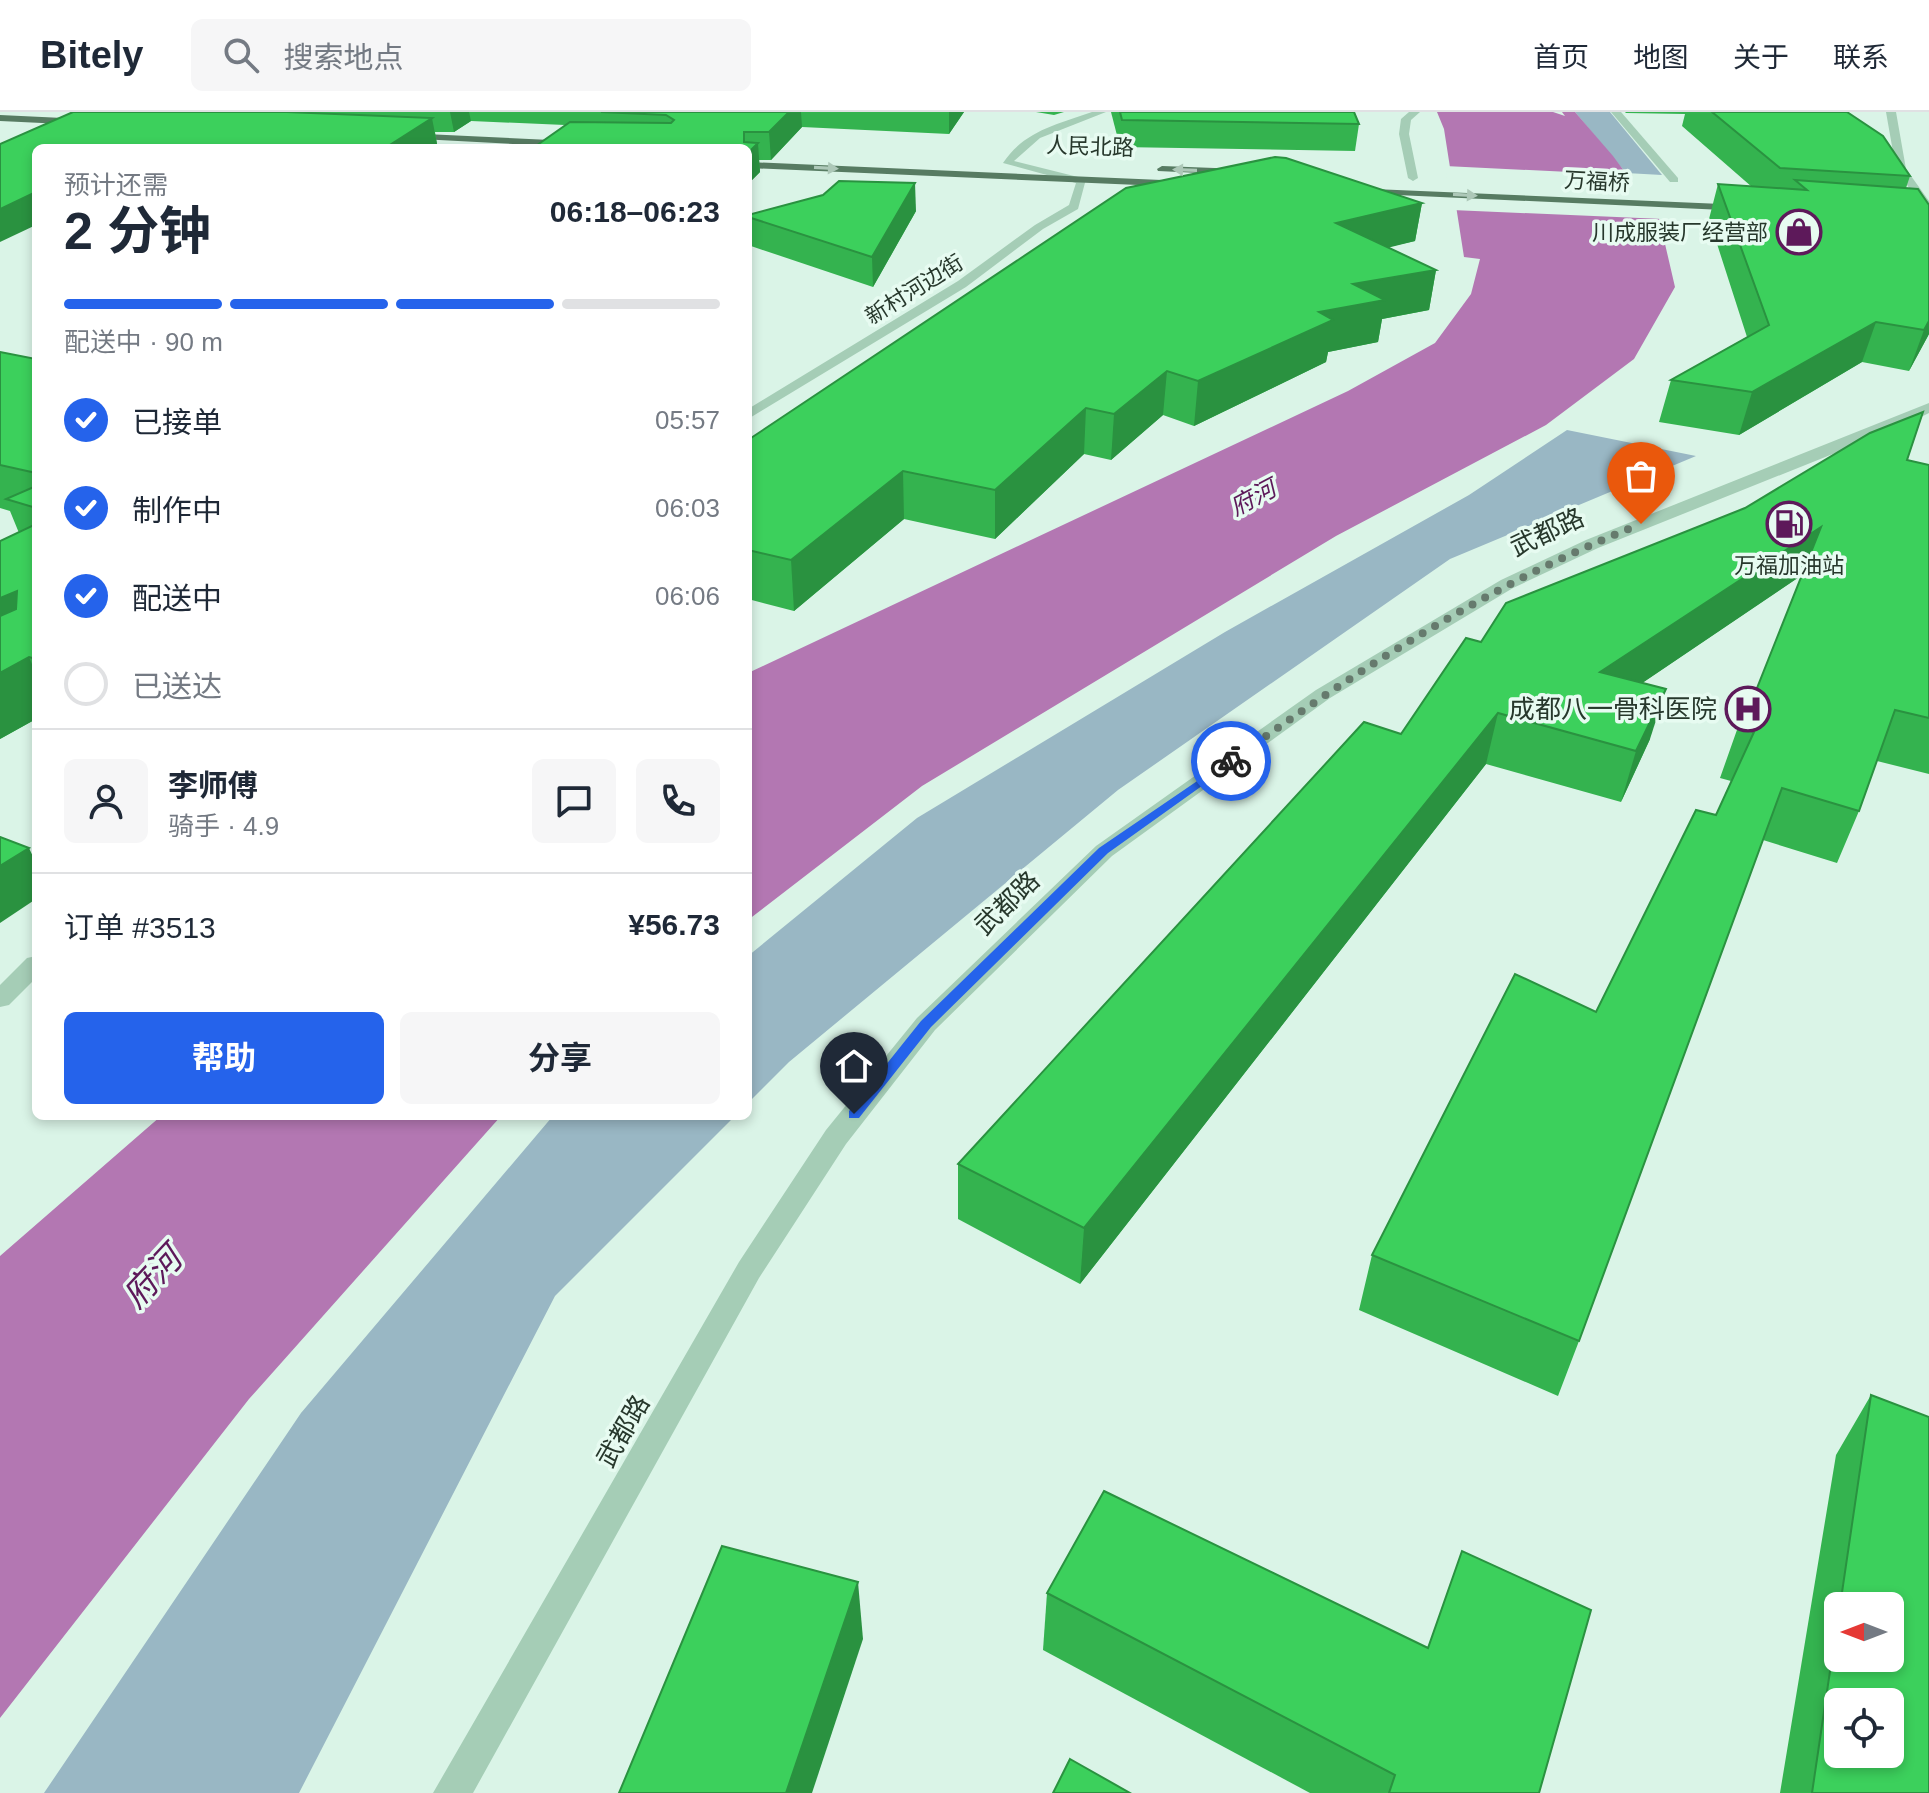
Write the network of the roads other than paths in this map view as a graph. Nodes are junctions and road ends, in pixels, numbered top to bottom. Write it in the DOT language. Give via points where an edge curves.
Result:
graph roads {
  1 [pos="1101,112"];
  2 [pos="1415,112"];
  3 [pos="1616,112"];
  4 [pos="1891,112"];
  5 [pos="0,118"];
  6 [pos="102,120"];
  7 [pos="88,122"];
  8 [pos="63,134"];
  9 [pos="387,135"];
  10 [pos="571,144"];
  11 [pos="993,162"];
  12 [pos="1008,163"];
  13 [pos="752,165"];
  14 [pos="1070,165"];
  15 [pos="1148,168"];
  16 [pos="1257,172"];
  17 [pos="1397,178"];
  18 [pos="1417,178"];
  19 [pos="1082,181"];
  20 [pos="1204,185"];
  21 [pos="1676,185"];
  22 [pos="1342,189"];
  23 [pos="1663,189"];
  24 [pos="1911,202"];
  25 [pos="1928,206"];
  26 [pos="1759,208"];
  27 [pos="1915,218"];
  28 [pos="1929,220"];
  29 [pos="1929,407"];
  30 [pos="752,413"];
  31 [pos="32,968"];
  32 [pos="0,999"];
  33 [pos="452,1793"];
  1 -- 12 [label="street" via="1033,138 1015,149"];
  2 -- 18 [label="street" via="1406,119 1404,134"];
  3 -- 21 [label="street"];
  4 -- 25 [label="street" via="1901,169"];
  5 -- 7 [label="main road"];
  6 -- 7 [label="main road"];
  7 -- 8 [label="street"];
  9 -- 10 [label="main road"];
  11 -- 12 [label="main road, 人民北路"];
  12 -- 14 [label="main road, 人民北路"];
  12 -- 19 [label="street"];
  13 -- 19 [label="main road, 人民北路, one-way"];
  16 -- 15 [label="main road, 人民北路, one-way"];
  17 -- 18 [label="main road"];
  19 -- 20 [label="main road, 人民北路"];
  19 -- 30 [label="street, 新村河边街" via="1074,207 962,284"];
  21 -- 23 [label="main road, 万福桥"];
  22 -- 26 [label="main road, 万福桥, one-way"];
  24 -- 25 [label="main road"];
  27 -- 28 [label="main road"];
  29 -- 33 [label="street, 武都路" via="1592,544 1507,584 1323,694 1104,851 926,1024 836,1137 741,1284"];
  31 -- 32 [label="street"];
}
